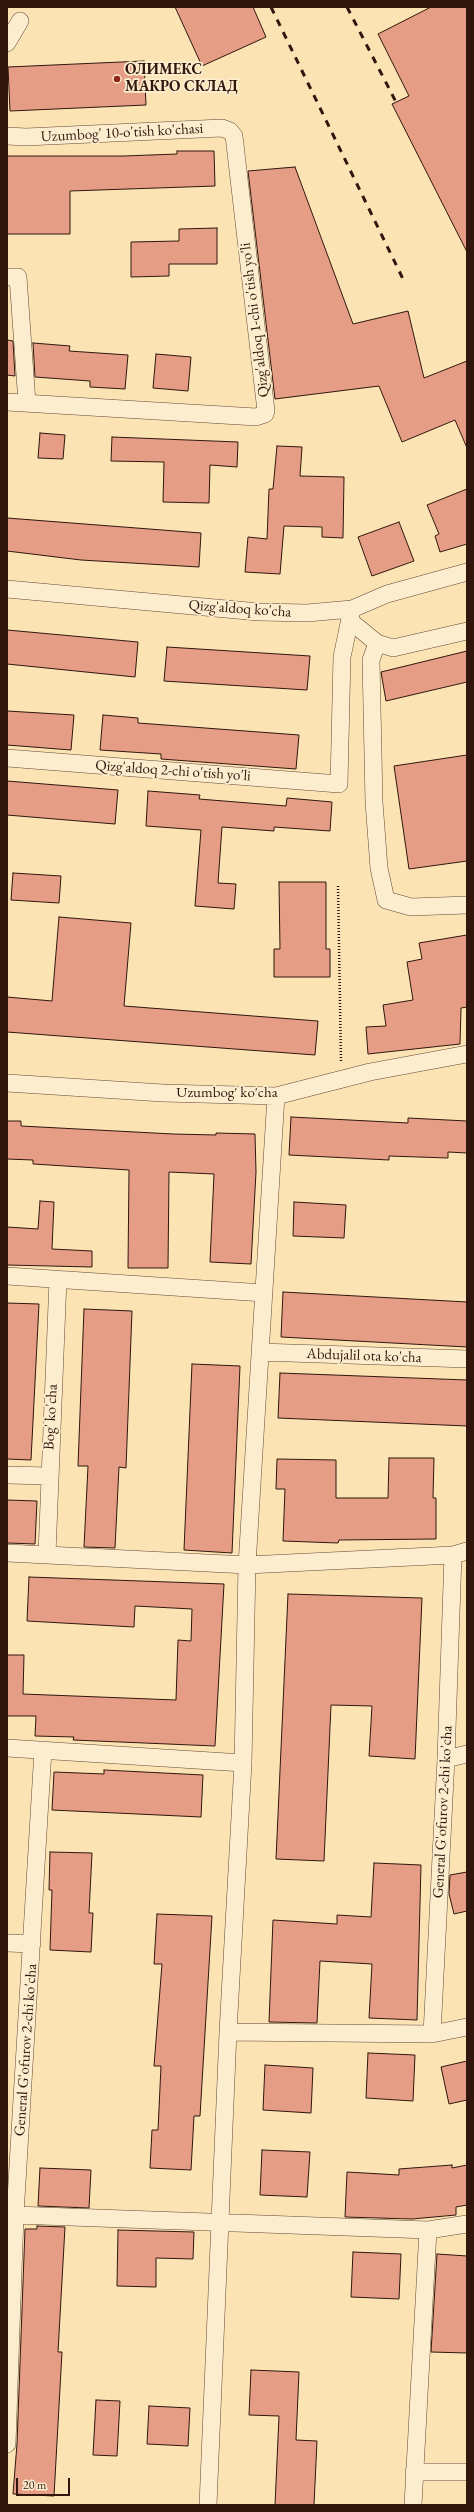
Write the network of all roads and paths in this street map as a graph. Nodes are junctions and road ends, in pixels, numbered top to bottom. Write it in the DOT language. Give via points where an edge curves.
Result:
graph roads {
  1 [pos="20,21"];
  2 [pos="7,43"];
  3 [pos="7,136"];
  4 [pos="234,136"];
  5 [pos="7,277"];
  6 [pos="7,402"];
  7 [pos="27,403"];
  8 [pos="467,572"];
  9 [pos="7,589"];
  10 [pos="351,615"];
  11 [pos="467,630"];
  12 [pos="377,644"];
  13 [pos="7,758"];
  14 [pos="338,886"];
  15 [pos="467,905"];
  16 [pos="467,1054"];
  17 [pos="341,1080"];
  18 [pos="7,1083"];
  19 [pos="276,1096"];
  20 [pos="7,1276"];
  21 [pos="58,1279"];
  22 [pos="264,1293"];
  23 [pos="260,1352"];
  24 [pos="467,1359"];
  25 [pos="7,1475"];
  26 [pos="49,1476"];
  27 [pos="7,1553"];
  28 [pos="460,1553"];
  29 [pos="47,1554"];
  30 [pos="248,1565"];
  31 [pos="7,1748"];
  32 [pos="43,1750"];
  33 [pos="467,1754"];
  34 [pos="446,1759"];
  35 [pos="243,1763"];
  36 [pos="7,1943"];
  37 [pos="32,1944"];
  38 [pos="467,2027"];
  39 [pos="228,2032"];
  40 [pos="432,2034"];
  41 [pos="15,2215"];
  42 [pos="220,2221"];
  43 [pos="467,2224"];
  44 [pos="428,2230"];
  45 [pos="7,2444"];
  46 [pos="414,2472"];
  47 [pos="467,2472"];
  48 [pos="208,2505"];
  49 [pos="413,2505"];
  1 -- 2 [label="street"];
  3 -- 4 [label="street, Uzumbog' 10-o'tish ko'chasi" via="222,128"];
  4 -- 7 [label="street, Qizg'aldoq 1-chi o'tish yo'li" via="265,414 256,417"];
  5 -- 7 [label="street" via="18,277"];
  6 -- 7 [label="street, Qizg'aldoq 1-chi o'tish yo'li"];
  8 -- 10 [label="street, Qizg'aldoq ko'cha" via="387,594"];
  9 -- 10 [label="street, Qizg'aldoq ko'cha" via="259,612"];
  10 -- 12 [label="street"];
  10 -- 13 [label="street, Qizg'aldoq 2-chi o'tish yo'li" via="342,657 339,784"];
  11 -- 12 [label="street" via="393,648"];
  12 -- 15 [label="street" via="371,660 374,802 379,868 386,900 410,907"];
  14 -- 17 [label="path"];
  16 -- 17 [label="street, Uzumbog' ko'cha"];
  17 -- 19 [label="street, Uzumbog' ko'cha"];
  18 -- 19 [label="street, Uzumbog' ko'cha" via="163,1093"];
  19 -- 22 [label="street"];
  20 -- 21 [label="street"];
  21 -- 22 [label="street"];
  21 -- 26 [label="street, Bog' ko'cha"];
  22 -- 23 [label="street"];
  23 -- 24 [label="street, Abdujalil ota ko'cha"];
  23 -- 30 [label="street"];
  25 -- 26 [label="street"];
  26 -- 29 [label="street, Bog' ko'cha"];
  27 -- 29 [label="street"];
  28 -- 30 [label="street"];
  28 -- 34 [label="street, General G'ofurov 2-chi ko'cha"];
  29 -- 30 [label="street"];
  30 -- 35 [label="street"];
  31 -- 32 [label="street"];
  32 -- 35 [label="street"];
  32 -- 37 [label="street, General G'ofurov 2-chi ko'cha"];
  33 -- 34 [label="street"];
  34 -- 40 [label="street, General G'ofurov 2-chi ko'cha"];
  35 -- 39 [label="street"];
  36 -- 37 [label="street, General G'ofurov 2-chi ko'cha"];
  37 -- 41 [label="street, General G'ofurov 2-chi ko'cha"];
  38 -- 40 [label="street"];
  39 -- 40 [label="street"];
  39 -- 42 [label="street"];
  41 -- 42 [label="street"];
  41 -- 45 [label="street, General G'ofurov 2-chi ko'cha"];
  42 -- 44 [label="street"];
  42 -- 48 [label="street"];
  43 -- 44 [label="street"];
  44 -- 46 [label="street"];
  46 -- 47 [label="street"];
  46 -- 49 [label="street"];
}
